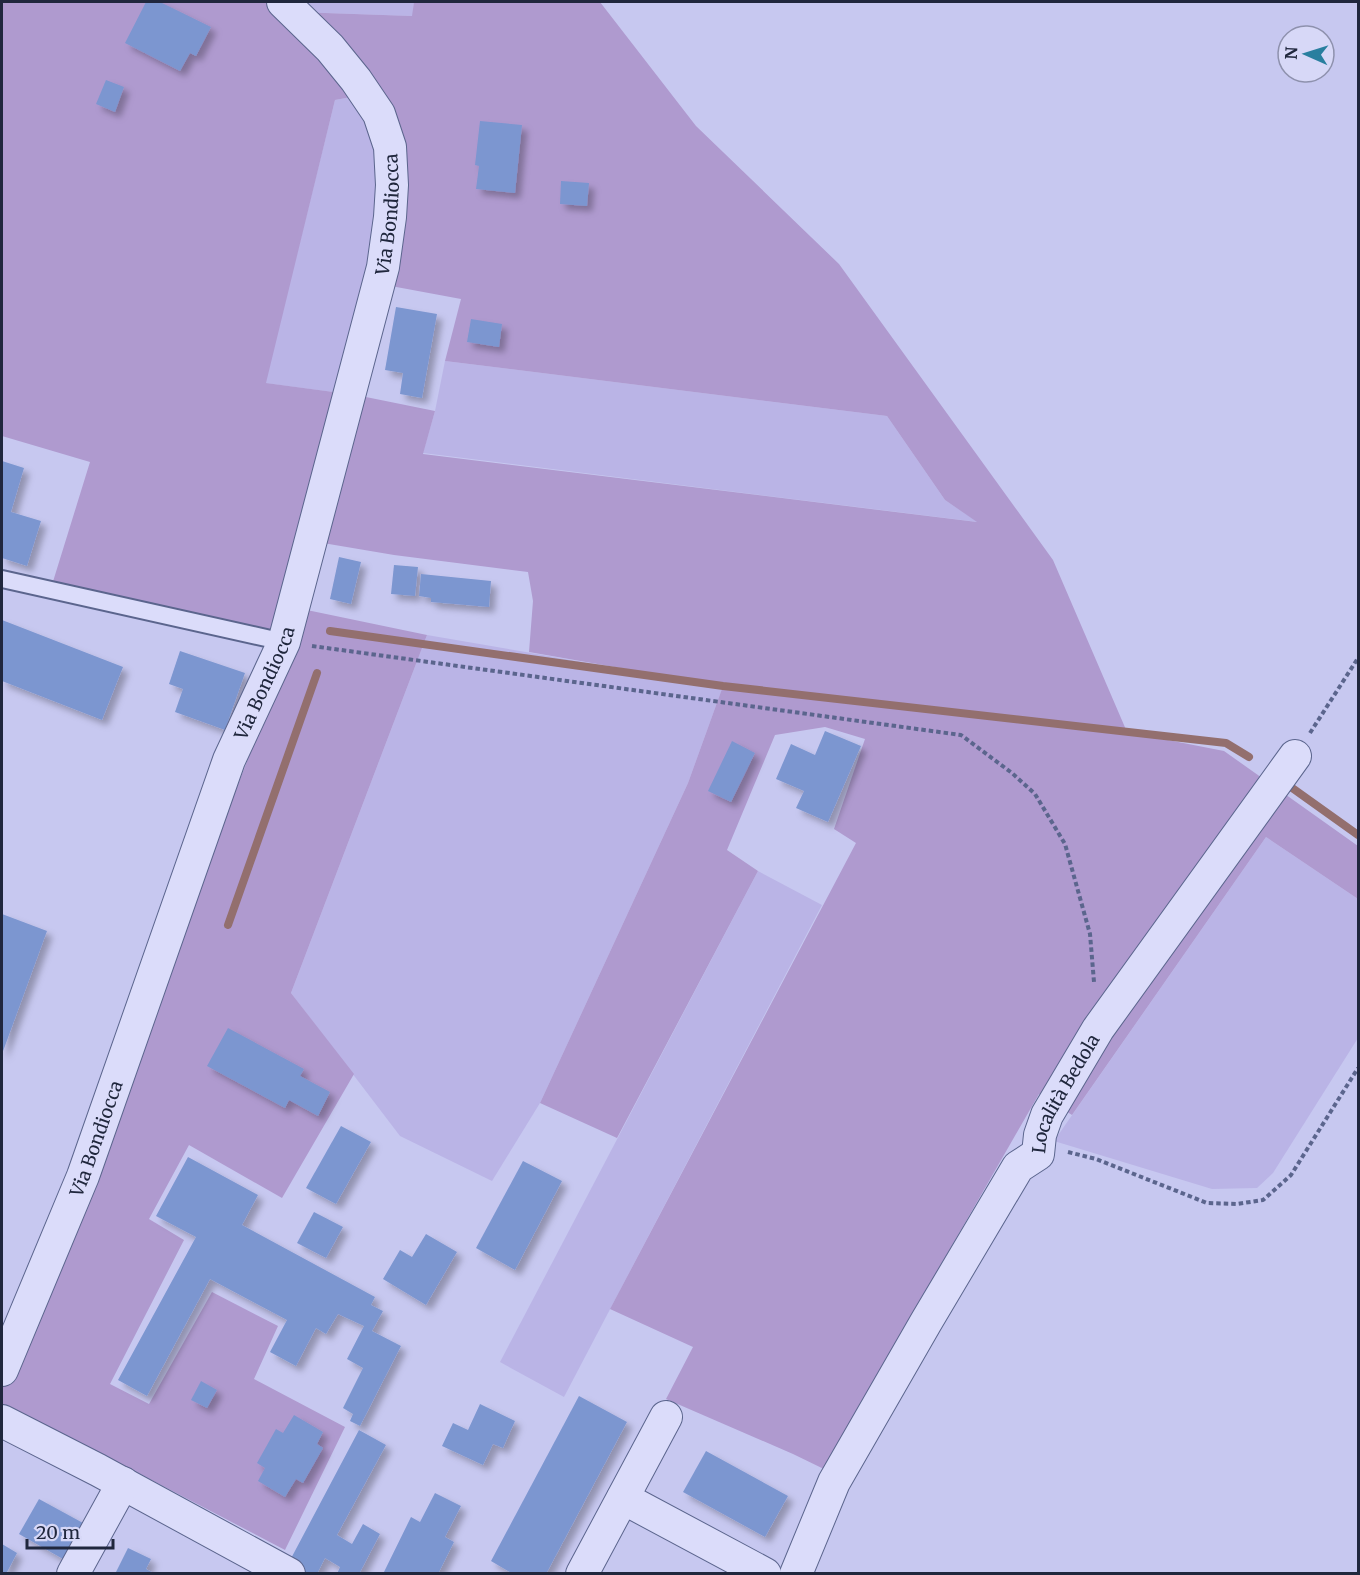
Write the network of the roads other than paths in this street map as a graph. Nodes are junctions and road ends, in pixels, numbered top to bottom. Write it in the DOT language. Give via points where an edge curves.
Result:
graph roads {
  1 [pos="283,2"];
  2 [pos="2,579"];
  3 [pos="284,642"];
  4 [pos="1295,756"];
  5 [pos="2,1370"];
  6 [pos="666,1417"];
  7 [pos="2,1421"];
  8 [pos="123,1483"];
  9 [pos="623,1498"];
  10 [pos="73,1574"];
  11 [pos="289,1574"];
  12 [pos="582,1574"];
  13 [pos="765,1574"];
  14 [pos="796,1574"];
  1 -- 3 [label="street, Via Bondiocca" via="330,48 379,114 390,147 392,185 383,267"];
  2 -- 3 [label="lane"];
  3 -- 5 [label="street, Via Bondiocca" via="229,760 83,1176"];
  4 -- 14 [label="street, Località Bedola" via="1098,1029 1047,1115 1038,1154 1018,1167 834,1482"];
  6 -- 9 [label="street"];
  7 -- 8 [label="street"];
  8 -- 10 [label="street"];
  8 -- 11 [label="street"];
  9 -- 12 [label="street"];
  9 -- 13 [label="street"];
}
